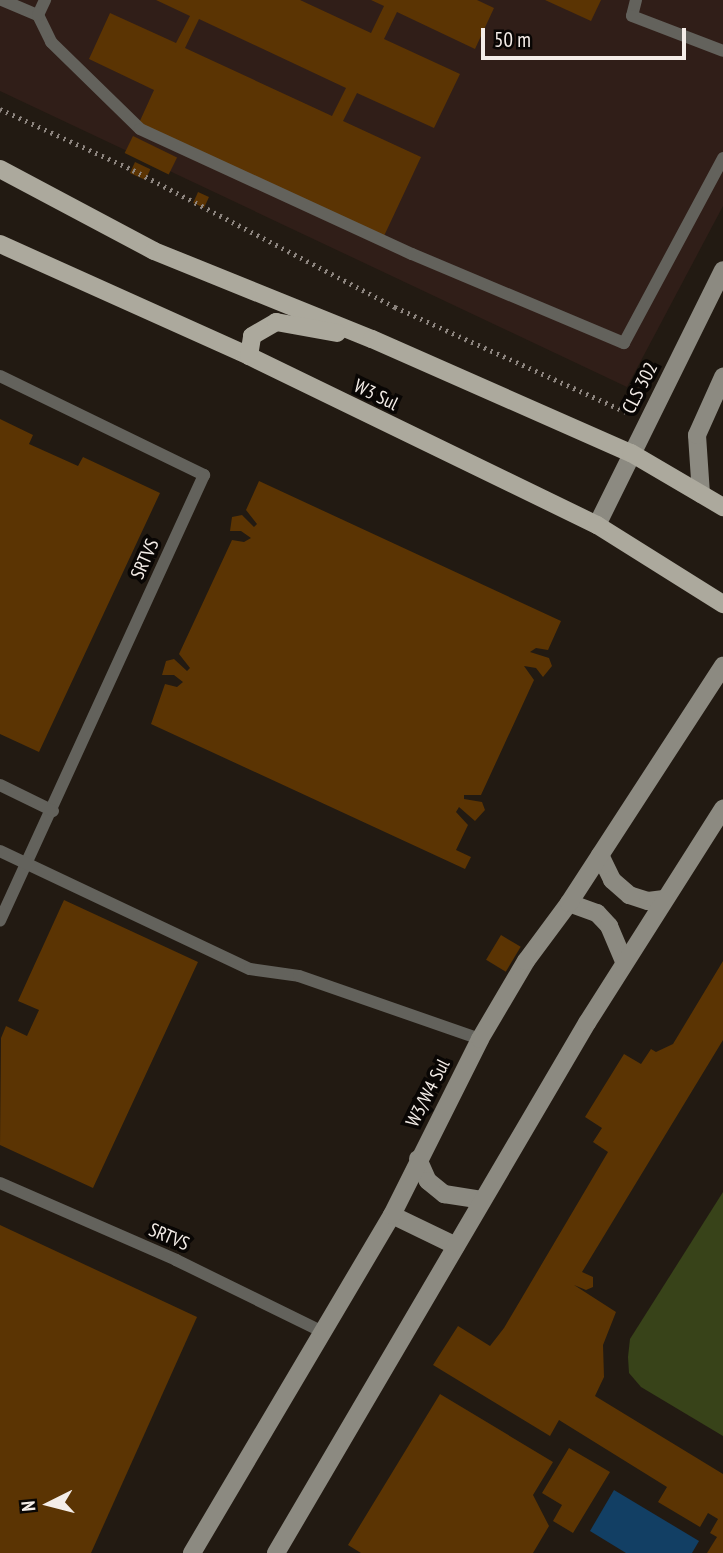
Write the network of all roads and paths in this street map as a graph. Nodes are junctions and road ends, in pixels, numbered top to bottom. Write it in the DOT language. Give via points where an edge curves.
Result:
graph roads {
  1 [pos="2,0"];
  2 [pos="45,0"];
  3 [pos="636,0"];
  4 [pos="38,15"];
  5 [pos="723,51"];
  6 [pos="0,109"];
  7 [pos="723,158"];
  8 [pos="0,169"];
  9 [pos="0,244"];
  10 [pos="723,271"];
  11 [pos="718,290"];
  12 [pos="372,339"];
  13 [pos="249,356"];
  14 [pos="0,376"];
  15 [pos="723,377"];
  16 [pos="646,421"];
  17 [pos="631,453"];
  18 [pos="701,494"];
  19 [pos="723,507"];
  20 [pos="597,525"];
  21 [pos="723,604"];
  22 [pos="723,666"];
  23 [pos="0,785"];
  24 [pos="723,809"];
  25 [pos="54,811"];
  26 [pos="0,851"];
  27 [pos="600,855"];
  28 [pos="26,864"];
  29 [pos="664,898"];
  30 [pos="569,903"];
  31 [pos="0,921"];
  32 [pos="624,961"];
  33 [pos="480,1039"];
  34 [pos="418,1159"];
  35 [pos="0,1182"];
  36 [pos="482,1200"];
  37 [pos="392,1215"];
  38 [pos="456,1247"];
  39 [pos="321,1331"];
  40 [pos="192,1553"];
  41 [pos="276,1553"];
  1 -- 4 [label="lane"];
  2 -- 4 [label="lane"];
  3 -- 5 [label="lane" via="632,16"];
  4 -- 7 [label="lane" via="51,42 140,129 412,254 624,343"];
  6 -- 16 [label="path" via="133,170 395,307"];
  8 -- 12 [label="main road" via="154,251"];
  9 -- 13 [label="main road, W3 Sul"];
  10 -- 11 [label="main road, CLS 302"];
  11 -- 16 [label="main road, CLS 302"];
  12 -- 13 [label="main road" via="276,323 252,335"];
  12 -- 17 [label="main road"];
  13 -- 20 [label="main road, W3 Sul"];
  14 -- 25 [label="lane, SRTVS" via="204,475"];
  15 -- 18 [label="main road" via="696,435"];
  16 -- 17 [label="main road, CLS 302"];
  17 -- 18 [label="main road"];
  17 -- 20 [label="main road, CLS 302"];
  18 -- 19 [label="main road"];
  20 -- 21 [label="main road, W3 Sul"];
  22 -- 27 [label="main road, W3/W4 Sul"];
  23 -- 25 [label="lane"];
  24 -- 29 [label="main road"];
  25 -- 28 [label="lane, SRTVS"];
  26 -- 28 [label="lane"];
  27 -- 29 [label="main road" via="612,880 629,895 648,901"];
  27 -- 30 [label="main road, W3/W4 Sul"];
  28 -- 31 [label="lane, SRTVS"];
  28 -- 33 [label="lane" via="250,969 299,976"];
  29 -- 32 [label="main road"];
  30 -- 32 [label="main road" via="597,913 609,926"];
  30 -- 33 [label="main road, W3/W4 Sul" via="526,961"];
  32 -- 36 [label="main road"];
  33 -- 34 [label="main road, W3/W4 Sul"];
  34 -- 36 [label="main road" via="428,1181 444,1194"];
  34 -- 37 [label="main road, W3/W4 Sul"];
  35 -- 39 [label="lane, SRTVS"];
  36 -- 38 [label="main road"];
  37 -- 38 [label="main road"];
  37 -- 39 [label="main road, W3/W4 Sul"];
  38 -- 41 [label="main road"];
  39 -- 40 [label="main road, W3/W4 Sul"];
}
